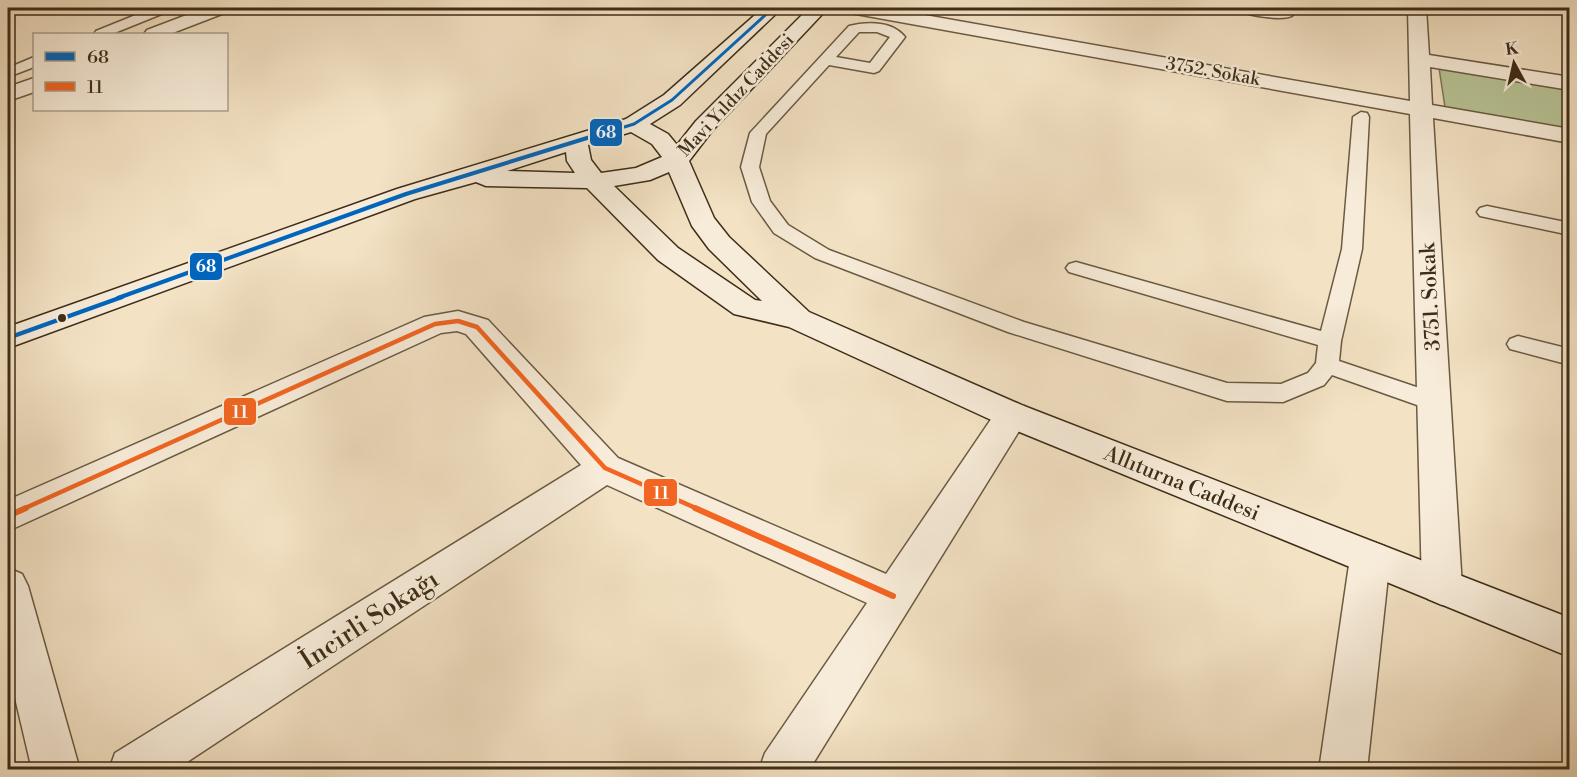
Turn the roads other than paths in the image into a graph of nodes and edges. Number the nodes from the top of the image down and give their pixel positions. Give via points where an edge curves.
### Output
1 (164, 8) edge
2 (220, 8) edge
3 (773, 8) edge
4 (819, 8) edge
5 (856, 8) edge
6 (1241, 8) edge
7 (1417, 8) edge
8 (884, 10) edge
9 (1286, 15) dead end
10 (103, 33) edge
11 (157, 33) edge
12 (1419, 59) junction
13 (827, 60) dead end
14 (33, 62) edge
15 (8, 73) edge
16 (33, 84) edge
17 (1569, 84) edge
18 (8, 95) edge
19 (1421, 109) junction
20 (1361, 117) dead end
21 (634, 124) junction
22 (1569, 136) edge
23 (576, 142) junction
24 (676, 160) junction
25 (467, 177) junction
26 (594, 181) junction
27 (1487, 212) dead end
28 (1569, 229) edge
29 (1076, 268) dead end
30 (798, 319) junction
31 (8, 338) edge
32 (1330, 340) junction
33 (1518, 344) dead end
34 (1569, 357) edge
35 (1327, 365) junction
36 (1434, 402) junction
37 (1012, 415) junction
38 (605, 468) junction
39 (8, 516) edge
40 (1370, 558) junction
41 (8, 586) edge
42 (1442, 587) junction
43 (893, 596) junction
44 (1569, 638) edge
45 (57, 770) edge
46 (132, 770) edge
47 (782, 770) edge
48 (1343, 770) edge

1 - 10 lane
2 - 11 street
3 - 21 street, Mavi Yıldız Caddesi via 672,100
4 - 24 street, Mavi Yıldız Caddesi
5 - 8 street, 3752. Sokak
6 - 9 lane
7 - 12 street, 3751. Sokak
8 - 19 street, 3752. Sokak
12 - 17 street
12 - 19 street, 3751. Sokak
13 - 35 lane via 758,133 750,166 761,202 781,229 822,254 1016,327 1227,392 1283,393 1316,379
14 - 15 lane
16 - 18 street
19 - 22 street, 3752. Sokak
19 - 36 street, 3751. Sokak
20 - 32 lane via 1352,249
21 - 23 street, Mavi Yıldız Caddesi
21 - 24 street, Allıturna Caddesi via 660,139
23 - 25 street, Mavi Yıldız Caddesi
23 - 26 street, Allıturna Caddesi via 579,161
24 - 26 street, Mavi Yıldız Caddesi via 641,175
24 - 30 street, Allıturna Caddesi via 700,220 747,273
25 - 26 street, Mavi Yıldız Caddesi
25 - 31 street, Mavi Yıldız Caddesi via 406,194
26 - 30 street, Allıturna Caddesi via 668,254 745,307
27 - 28 lane
29 - 32 lane
30 - 37 street, Allıturna Caddesi
32 - 35 lane
33 - 34 lane
35 - 36 lane
36 - 42 street, 3751. Sokak
37 - 40 street, Allıturna Caddesi
37 - 43 street
38 - 39 street via 477,327 458,321 435,324
38 - 43 street
38 - 46 street, İncirli Sokağı
40 - 42 street, Allıturna Caddesi
40 - 48 street
41 - 45 street
42 - 44 street, Allıturna Caddesi
43 - 47 street

